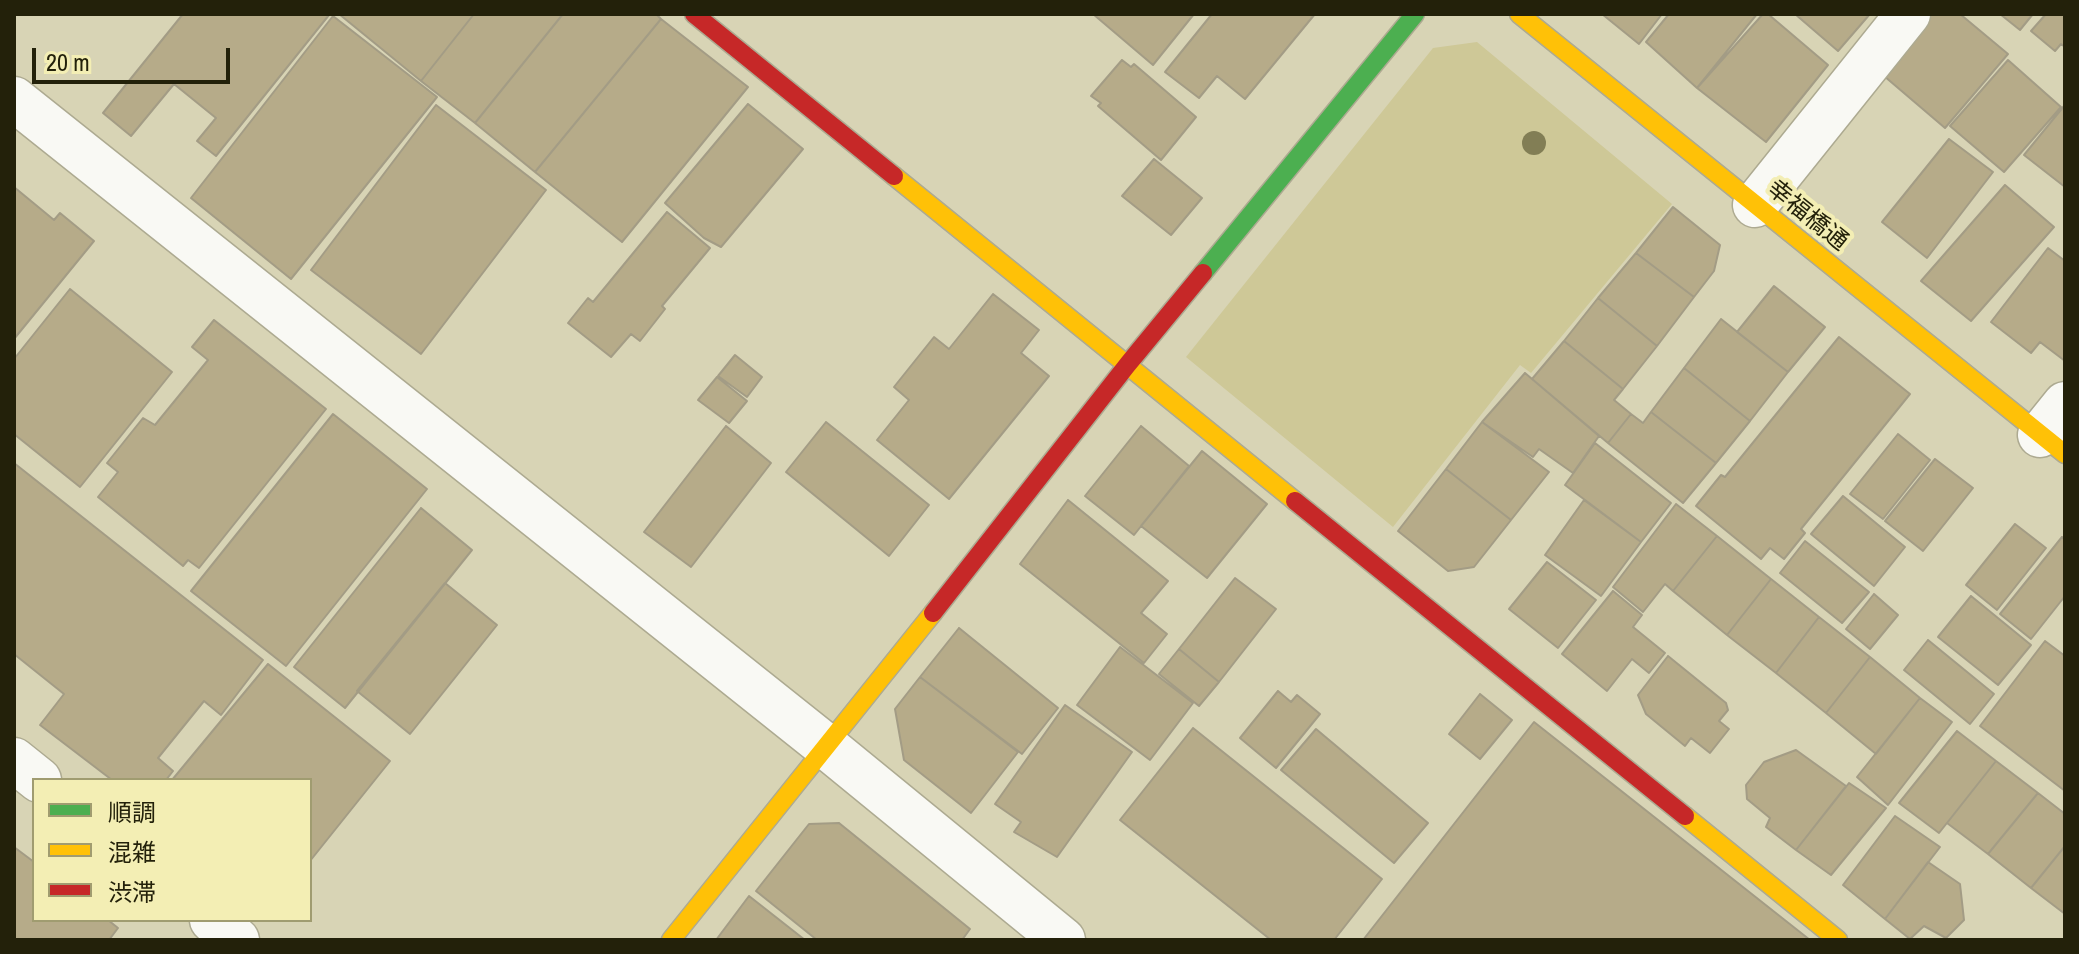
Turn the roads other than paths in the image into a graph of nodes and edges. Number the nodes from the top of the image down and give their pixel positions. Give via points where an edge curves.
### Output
1 (694, 14) edge
2 (1415, 14) edge
3 (1519, 14) edge
4 (1908, 14) edge
5 (14, 99) edge
6 (1755, 205) junction
7 (1128, 364) junction
8 (2057, 431) edge
9 (827, 747) junction
10 (14, 760) edge
11 (36, 778) edge
12 (214, 922) edge
13 (237, 940) edge
14 (671, 940) edge
15 (1063, 940) edge
16 (1838, 940) edge

1 - 7 street
2 - 7 street
3 - 6 street, 幸福橋通
4 - 6 street
5 - 9 street
6 - 8 street, 幸福橋通
7 - 9 street
7 - 16 street
9 - 14 street
9 - 15 street
10 - 11 street
12 - 13 street

